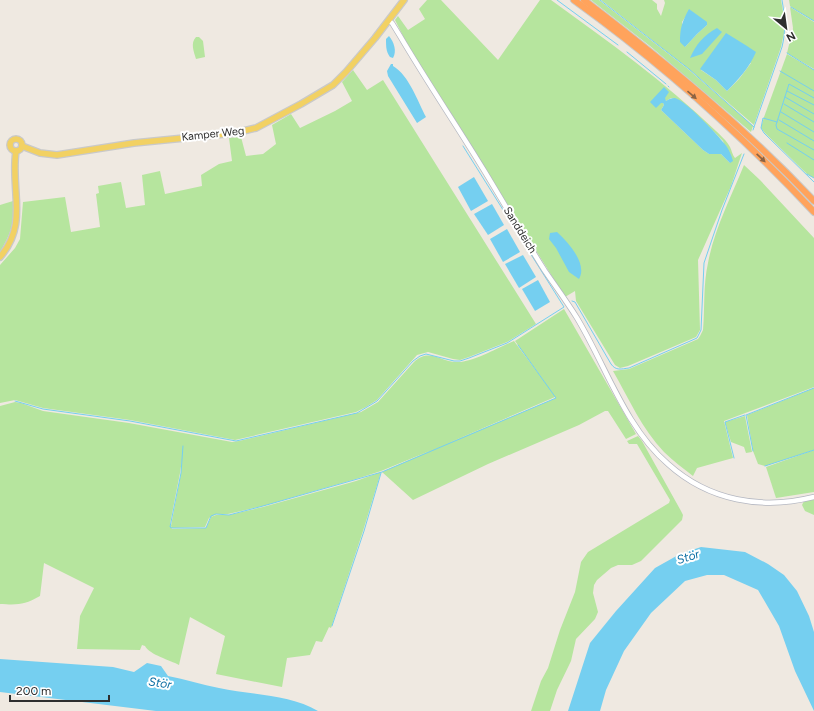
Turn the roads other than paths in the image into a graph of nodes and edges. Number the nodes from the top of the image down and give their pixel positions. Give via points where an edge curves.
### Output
1 (404, 0) edge
2 (574, 0) edge
3 (584, 0) edge
4 (389, 21) junction
5 (22, 146) junction
6 (16, 151) junction
7 (814, 201) edge
8 (814, 212) edge
9 (0, 257) edge
10 (814, 496) edge

1 - 4 main road, Kamper Weg
2 -> 8 highway via 629,42 692,96 769,166
3 - 7 highway via 720,111
4 - 5 main road, Kamper Weg via 333,85 250,130 134,143 58,155 40,153
4 - 10 street, Sanddeich via 577,319 630,417 657,454 692,482 716,494 758,503 798,501
5 - 6 main road
5 - 6 main road, Kamper Weg via 20,141 13,140 10,143 11,147
6 - 9 main road via 15,232

